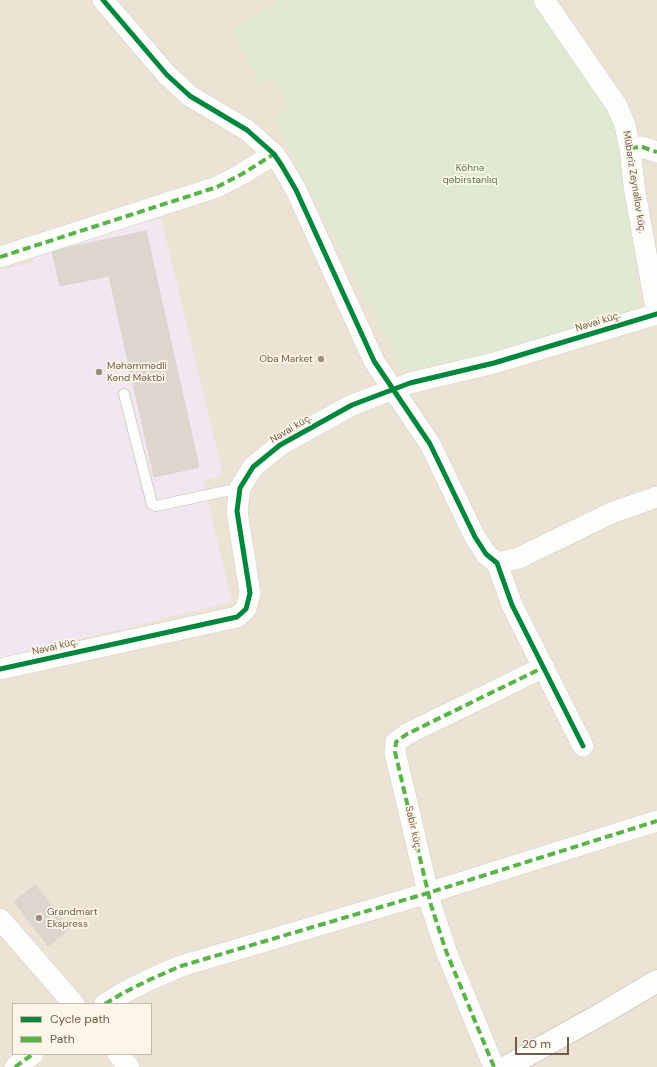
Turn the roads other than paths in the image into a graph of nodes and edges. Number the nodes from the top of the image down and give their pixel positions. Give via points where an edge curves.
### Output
1 (103, 0) edge
2 (544, 0) edge
3 (630, 148) junction
4 (657, 152) edge
5 (274, 154) junction
6 (0, 257) edge
7 (657, 315) edge
8 (393, 390) junction
9 (124, 394) dead end
10 (240, 488) junction
11 (657, 497) edge
12 (497, 563) junction
13 (544, 667) junction
14 (0, 669) edge
15 (583, 746) dead end
16 (657, 821) edge
17 (428, 893) junction
18 (0, 919) edge
19 (657, 980) edge
20 (73, 1003) edge
21 (107, 1003) edge
22 (33, 1055) edge
23 (119, 1055) edge
24 (15, 1067) edge
25 (129, 1067) edge
26 (494, 1067) edge
27 (506, 1067) edge

1 - 5 street via 167,75 190,96 247,130
2 - 3 street, Mübariz Zeynallov küç. via 617,106 625,125
3 - 4 street via 642,147
3 - 7 street, Mübariz Zeynallov küç. via 634,186
5 - 6 street via 217,187
5 - 8 street via 296,190 374,362
7 - 8 street, Nəvai küç. via 494,363 410,383
8 - 10 street, Nəvai küç. via 352,405 280,445 253,467
8 - 12 street via 430,444 475,537 486,554
9 - 10 lane via 152,504 156,506
10 - 14 street, Nəvai küç. via 237,511 250,593 246,609 237,617
11 - 12 street via 611,513 519,558
12 - 13 street via 512,605
13 - 15 street
13 - 17 street, Sabir küç. via 407,734 396,742 396,752
16 - 17 street
17 - 21 street via 181,966
17 - 26 street, Sabir küç. via 446,951
18 - 20 street
19 - 27 street
22 - 24 street
23 - 25 street

